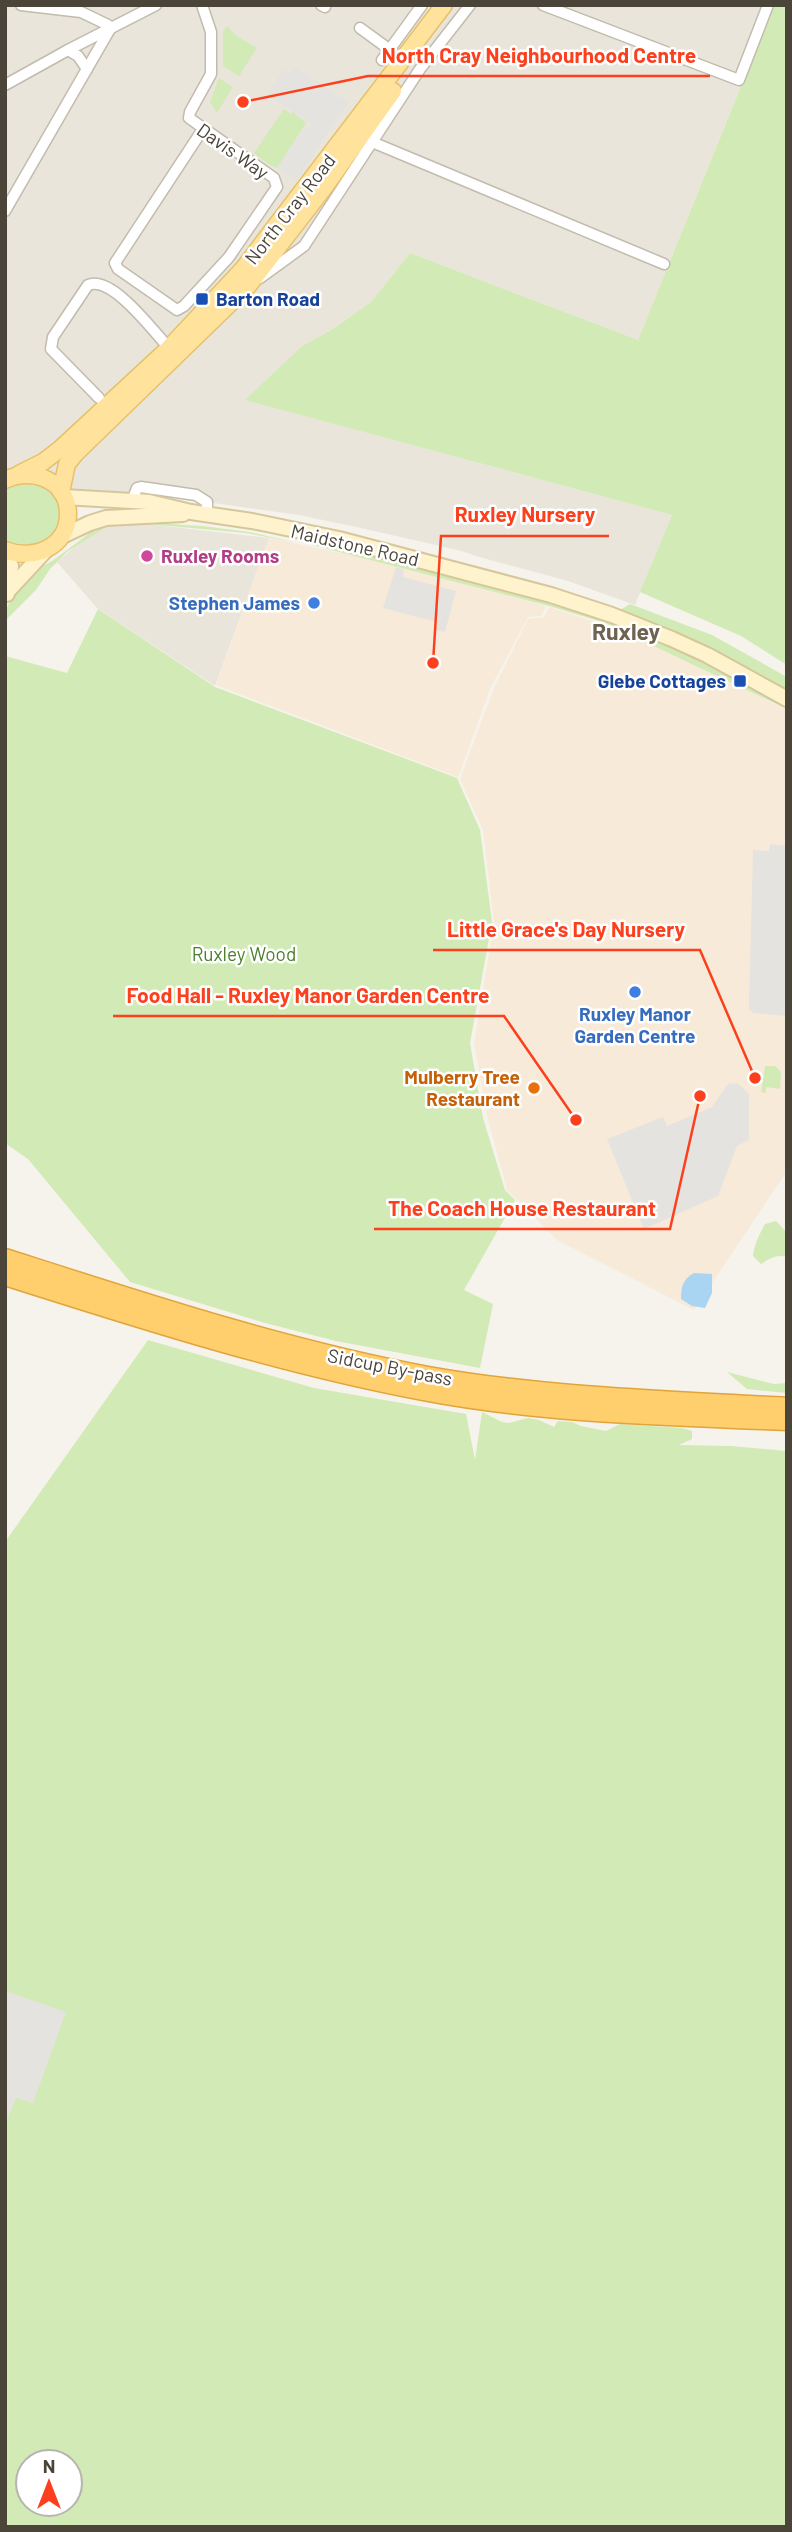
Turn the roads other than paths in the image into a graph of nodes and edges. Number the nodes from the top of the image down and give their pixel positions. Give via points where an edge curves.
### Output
1 (21, 5) edge
2 (156, 5) edge
3 (202, 5) edge
4 (422, 5) edge
5 (444, 5) edge
6 (453, 5) edge
7 (470, 5) edge
8 (543, 5) edge
9 (768, 5) edge
10 (360, 27) dead end
11 (110, 29) junction
12 (68, 50) junction
13 (390, 50) junction
14 (382, 60) dead end
15 (87, 69) junction
16 (5, 85) edge
17 (203, 129) junction
18 (368, 138) junction
19 (5, 211) edge
20 (664, 264) dead end
21 (248, 286) junction
22 (169, 348) junction
23 (99, 398) dead end
24 (10, 477) edge
25 (62, 495) junction
26 (132, 501) junction
27 (191, 512) junction
28 (207, 514) junction
29 (60, 537) junction
30 (5, 550) edge
31 (46, 550) junction
32 (7, 595) edge
33 (787, 699) edge
34 (5, 1258) edge
35 (5, 1276) edge
36 (787, 1407) edge
37 (787, 1421) edge

1 - 11 street via 81,12
2 - 11 street
3 - 17 street, Davis Way via 211,32 211,74 189,115
4 - 13 street
5 - 22 main road, North Cray Road via 243,269
6 - 18 main road, North Cray Road
7 - 18 street, North Cray Road
8 - 9 street via 738,80
10 - 13 street
11 - 12 street
11 - 15 street
12 - 15 street
12 - 16 street
13 - 14 street
15 - 19 street
17 - 17 street, Davis Way via 274,178 277,187 229,257 179,310 115,263
18 - 20 street
18 - 21 main road, North Cray Road
18 - 21 street, North Cray Road via 304,246
21 - 25 main road, North Cray Road via 75,454 67,464
22 - 23 street via 119,295 102,284 88,285 53,337 51,349
22 - 24 main road, North Cray Road via 60,449
24 - 25 main road via 43,477
25 - 26 main road, Maidstone Road
25 - 29 main road, North Cray Road via 68,516
26 - 27 main road, Maidstone Road
26 - 28 street via 141,487 196,495 207,502
27 - 28 main road, Maidstone Road
27 - 29 main road, Maidstone Road via 106,518
28 - 33 main road, Maidstone Road via 338,539 551,594 695,649
29 - 31 main road
30 - 31 main road via 29,555
30 - 32 main road via 11,566
31 - 32 main road
34 - 36 highway, Sidcup By-pass via 202,1321 327,1355 430,1376 533,1391
35 - 37 highway, Sidcup By-pass via 196,1336 426,1392 532,1407

